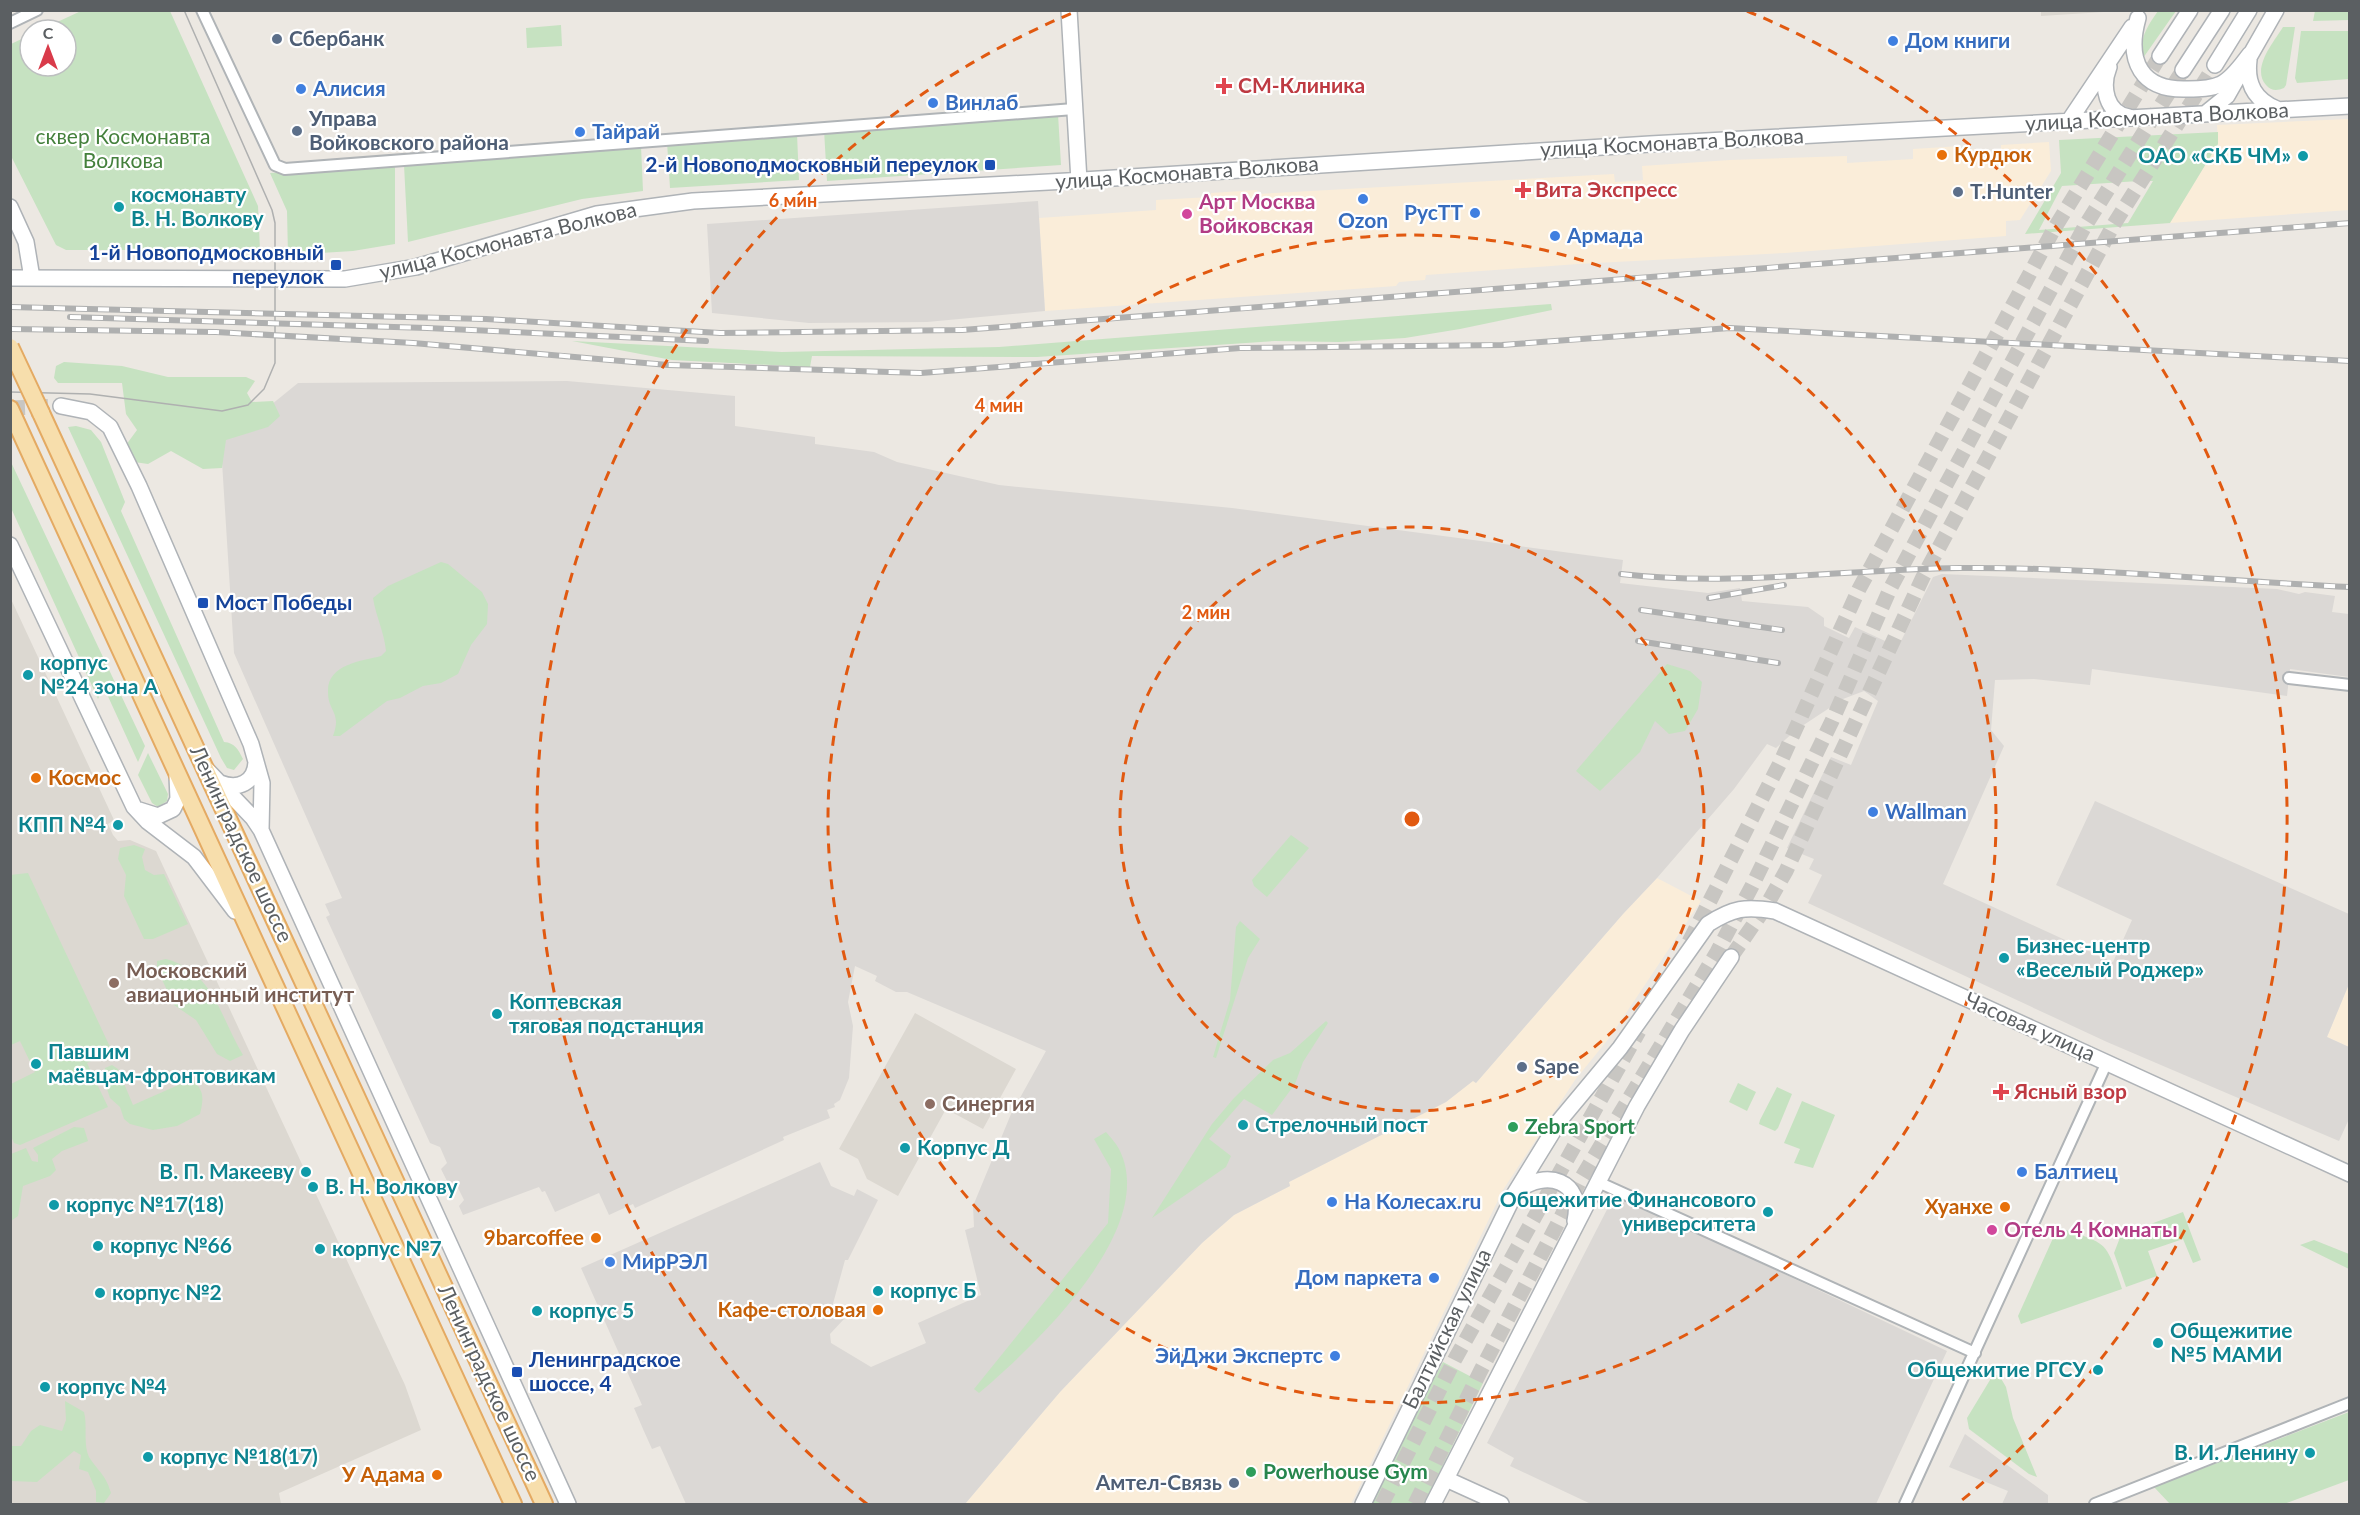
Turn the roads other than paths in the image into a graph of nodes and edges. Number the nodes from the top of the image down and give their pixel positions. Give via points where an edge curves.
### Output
1 (36, 10) edge
2 (202, 10) edge
3 (1069, 10) edge
4 (2190, 10) edge
5 (2222, 10) edge
6 (2248, 10) edge
7 (2276, 10) edge
8 (2140, 14) edge
9 (10, 23) edge
10 (2250, 54) junction
11 (2160, 56) tunnel mouth
12 (2110, 62) junction
13 (2215, 65) tunnel mouth
14 (2183, 69) tunnel mouth
15 (2349, 106) edge
16 (1074, 109) junction
17 (2278, 110) junction
18 (2203, 114) junction
19 (2135, 118) junction
20 (2069, 122) junction
21 (1079, 181) junction
22 (10, 207) edge
23 (10, 278) edge
24 (32, 278) junction
25 (10, 347) edge
26 (61, 406) tunnel mouth
27 (12, 412) edge
28 (10, 545) edge
29 (2289, 678) dead end
30 (2349, 685) edge
31 (254, 753) junction
32 (177, 770) junction
33 (207, 770) junction
34 (220, 783) junction
35 (134, 807) junction
36 (261, 831) junction
37 (1775, 911) joint
38 (255, 940) junction
39 (1731, 957) tunnel mouth
40 (2107, 1062) junction
41 (2349, 1174) edge
42 (1598, 1182) junction
43 (1515, 1193) junction
44 (1574, 1229) junction
45 (1974, 1353) junction
46 (2349, 1403) edge
47 (533, 1479) junction
48 (1446, 1479) junction
49 (513, 1504) edge
50 (544, 1504) edge
51 (550, 1504) edge
52 (568, 1504) edge
53 (1363, 1504) edge
54 (1433, 1504) edge
55 (1501, 1504) edge
56 (1905, 1504) edge
57 (2095, 1504) edge

1 - 9 street
2 - 16 street via 275,165 285,169
3 - 16 street
4 - 11 street
5 - 14 street
6 - 13 street
7 - 10 street
8 - 10 street via 2133,46 2139,68 2156,84 2169,89 2208,88 2223,83
8 - 12 street
10 - 17 street via 2252,88 2262,101
10 - 18 street via 2227,96
12 - 19 street via 2106,76 2110,107 2116,113
12 - 20 street
15 - 17 street, улица Космонавта Волкова
16 - 21 street
17 - 18 street, улица Космонавта Волкова
18 - 19 street, улица Космонавта Волкова
19 - 20 street, улица Космонавта Волкова
20 - 21 street, улица Космонавта Волкова via 1610,146
21 - 24 street, улица Космонавта Волкова via 652,205 562,223 416,267 345,279
22 - 24 street via 29,251
23 - 24 street, улица Космонавта Волкова
25 - 33 main road, Ленинградское шоссе, bridge
26 - 31 street via 91,412 110,427
27 - 32 main road, Ленинградское шоссе
28 - 35 street
29 - 30 street
31 - 34 street via 256,768 251,779 236,787
31 - 36 street via 262,783
32 - 35 street via 178,799 173,809 158,816
32 - 38 main road, Ленинградское шоссе
33 - 34 street
33 - 47 main road, Ленинградское шоссе
34 - 36 street
35 - 38 street via 194,857
36 - 52 street
37 - 40 street, Часовая улица
37 - 43 street, Балтийская улица via 1754,907 1729,910 1708,924 1620,1048 1560,1120
38 - 49 main road, Ленинградское шоссе
39 - 42 street via 1637,1106
40 - 41 street, Часовая улица
40 - 45 street
42 - 44 street
42 - 45 street
43 - 44 street via 1529,1182 1541,1179 1565,1185 1577,1203
43 - 53 street, Балтийская улица
44 - 48 street
45 - 56 street
46 - 57 street
47 - 50 main road, Ленинградское шоссе
47 - 51 street
48 - 54 street
48 - 55 street

